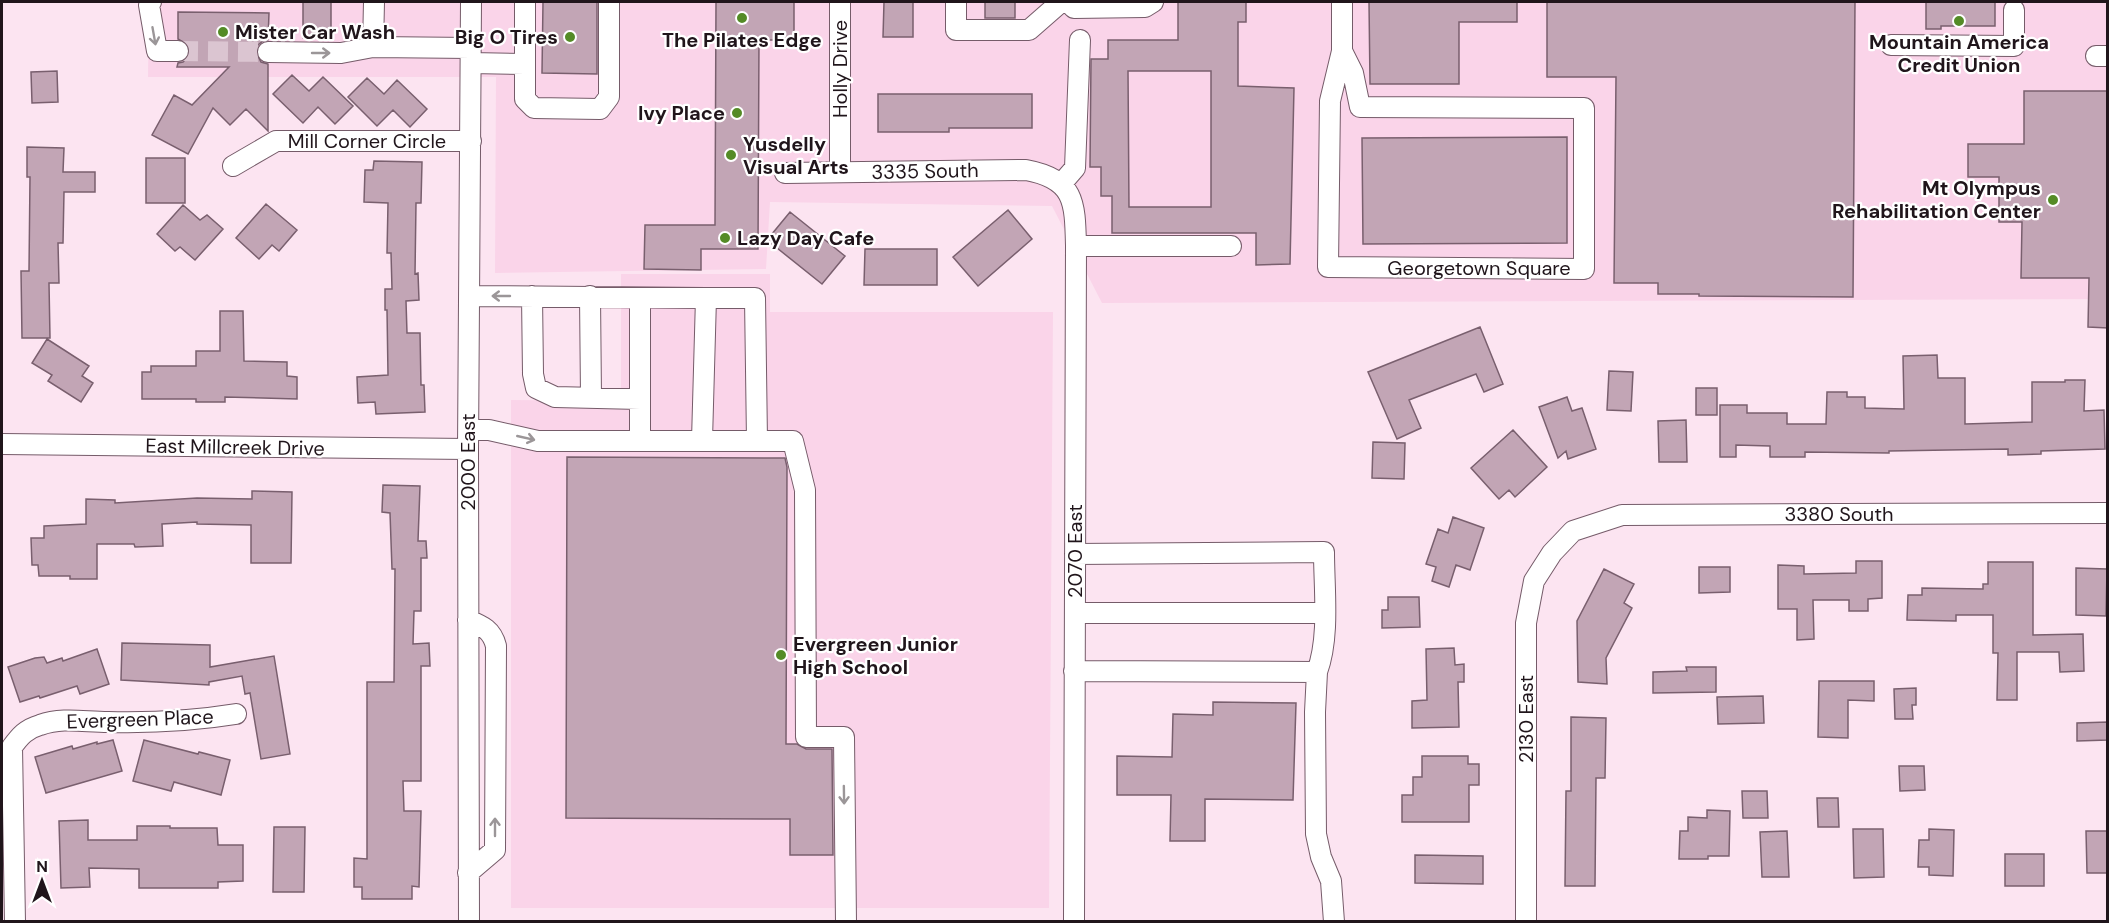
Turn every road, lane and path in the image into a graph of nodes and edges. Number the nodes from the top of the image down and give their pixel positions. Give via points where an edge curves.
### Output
1 (152, 2) edge
2 (374, 2) edge
3 (471, 2) edge
4 (525, 2) edge
5 (609, 2) edge
6 (840, 2) edge
7 (956, 2) edge
8 (1061, 2) edge
9 (1068, 2) edge
10 (1153, 2) edge
11 (1342, 2) edge
12 (2014, 10) dead end
13 (1080, 40) dead end
14 (1891, 45) dead end
15 (374, 47) junction
16 (178, 51) tunnel mouth
17 (1342, 51) junction
18 (268, 52) tunnel mouth
19 (471, 56) junction
20 (525, 64) junction
21 (471, 141) junction
22 (233, 166) dead end
23 (840, 172) junction
24 (785, 173) dead end
25 (1062, 183) junction
26 (1076, 246) junction
27 (1231, 246) dead end
28 (470, 296) junction
29 (532, 296) junction
30 (590, 296) junction
31 (640, 298) junction
32 (706, 298) junction
33 (591, 398) junction
34 (640, 399) junction
35 (468, 439) junction
36 (640, 440) junction
37 (702, 440) junction
38 (757, 441) junction
39 (2, 444) edge
40 (2108, 513) edge
41 (1573, 531) joint
42 (1075, 554) junction
43 (1075, 613) junction
44 (1324, 613) junction
45 (468, 621) junction
46 (1074, 671) junction
47 (1317, 672) junction
48 (236, 714) dead end
49 (468, 873) junction
50 (15, 921) edge
51 (469, 921) edge
52 (846, 921) edge
53 (1074, 921) edge
54 (1334, 921) edge
55 (1526, 921) edge

1 -> 16 street via 149,5 156,51
2 - 15 street
3 - 19 street, 2000 East
4 - 20 street
5 - 20 street via 609,97 600,109 534,108 525,99
6 - 23 street, Holly Drive
7 - 8 street via 956,30 1029,30
9 - 10 street via 1074,8 1145,7
11 - 17 street, Georgetown Square
12 - 14 street via 2014,46
13 - 25 street via 1075,168
18 -> 15 street via 341,53
15 - 19 street
17 - 17 street, Georgetown Square via 1330,101 1328,267 1584,269 1584,108 1360,107 1353,73
19 - 20 street
19 - 21 street, 2000 East
21 - 22 street, Mill Corner Circle via 276,141
21 - 28 street, 2000 East
23 - 24 street, 3335 South
23 - 25 street, 3335 South via 1026,170 1044,173
25 - 26 street, 2070 East via 1075,215
26 - 27 street
26 - 42 street, 2070 East
29 -> 28 street
28 - 35 street, 2000 East
29 - 30 street
29 - 33 street via 536,388 555,398
30 - 31 street
30 - 33 street
31 - 32 street
31 - 34 street
32 - 37 street
32 - 38 street via 755,298
33 - 34 street
34 - 36 street
35 -> 36 street, East Millcreek Drive via 489,430 538,441
35 - 39 street, East Millcreek Drive
35 - 45 street, 2000 East
36 - 37 street, East Millcreek Drive
37 - 38 street, East Millcreek Drive
38 -> 52 street, East Millcreek Drive via 793,441 805,490 806,737 844,737
40 - 41 street, 3380 South via 1622,515
41 - 55 street, 2130 East via 1552,553 1534,581 1526,623
42 - 43 street, 2070 East
42 - 44 street via 1324,552
43 - 44 street
43 - 46 street, 2070 East
44 - 47 street via 1323,654
45 - 49 street, 2000 East
49 -> 45 street via 495,850 496,646 489,630
46 - 47 street
46 - 53 street, 2070 East
47 - 54 street via 1316,834 1331,881
48 - 50 street, Evergreen Place via 160,722 68,719 22,733 12,747
49 - 51 street, 2000 East

